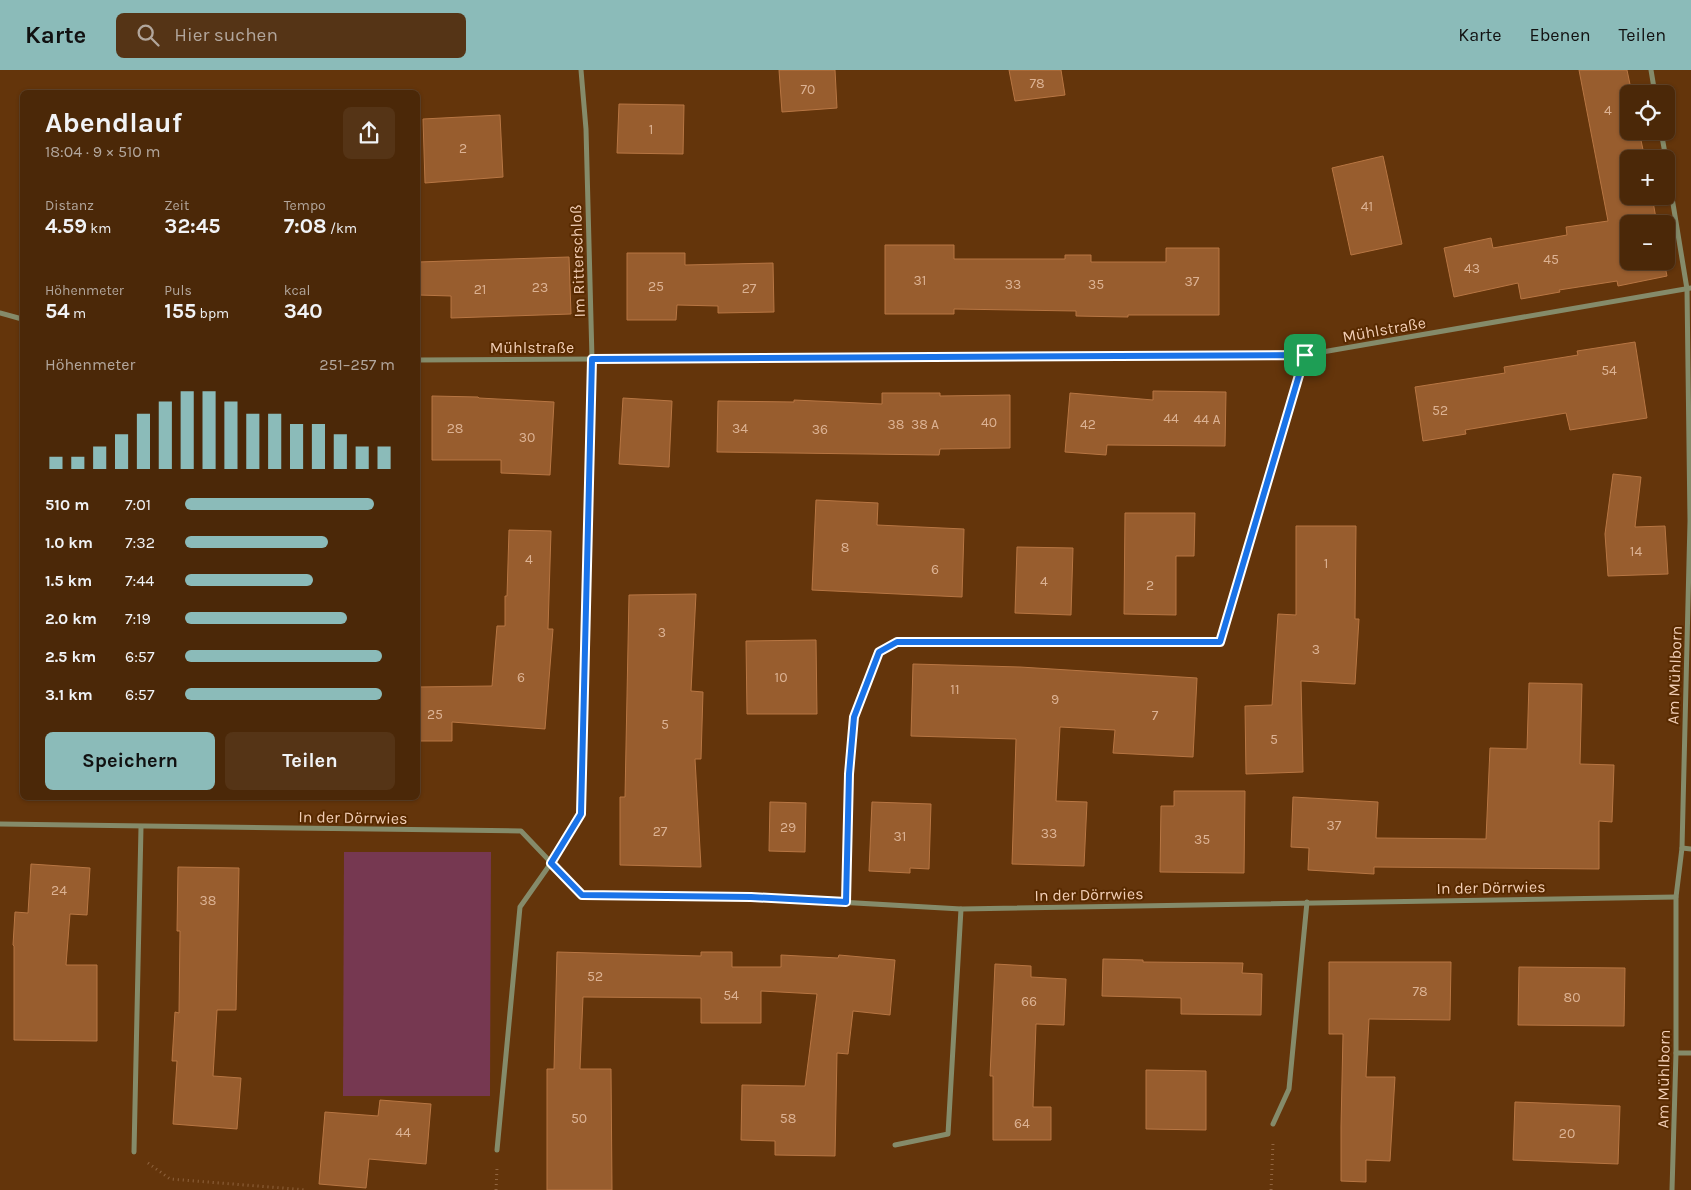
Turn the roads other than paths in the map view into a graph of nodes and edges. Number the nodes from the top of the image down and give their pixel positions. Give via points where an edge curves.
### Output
1 (581, 70) edge
2 (1652, 70) edge
3 (1654, 85) edge
4 (1674, 205) edge
5 (1689, 288) edge
6 (0, 313) edge
7 (20, 318) edge
8 (1305, 355) junction
9 (592, 359) junction
10 (420, 360) edge
11 (879, 652) road end
12 (0, 824) edge
13 (141, 827) junction
14 (1682, 848) junction
15 (1691, 849) edge
16 (551, 863) junction
17 (1676, 897) junction
18 (1307, 902) junction
19 (961, 909) junction
20 (1676, 1053) junction
21 (1691, 1054) edge
22 (1273, 1124) road end
23 (895, 1145) dead end
24 (497, 1150) dead end
25 (134, 1152) road end
26 (1672, 1190) edge

1 - 9 street, Im Ritterschloß via 586,129
2 - 3 street
4 - 5 street, Am Mühlborn
5 - 8 street, Mühlstraße
5 - 14 street, Am Mühlborn via 1690,521
6 - 7 street
8 - 9 street, Mühlstraße
8 - 11 street via 1220,642 897,642
9 - 10 street, Mühlstraße
9 - 16 street, Im Ritterschloß via 581,814
12 - 13 street, In der Dörrwies
13 - 16 street, In der Dörrwies via 521,831
13 - 25 street
14 - 15 street
14 - 17 street, Am Mühlborn
16 - 19 street, In der Dörrwies via 582,895 751,897
16 - 24 street via 520,907
17 - 18 street, In der Dörrwies
17 - 20 street, Am Mühlborn
18 - 19 street, In der Dörrwies
18 - 22 street via 1289,1090
19 - 23 street via 948,1134
20 - 21 street
20 - 26 street, Am Mühlborn

